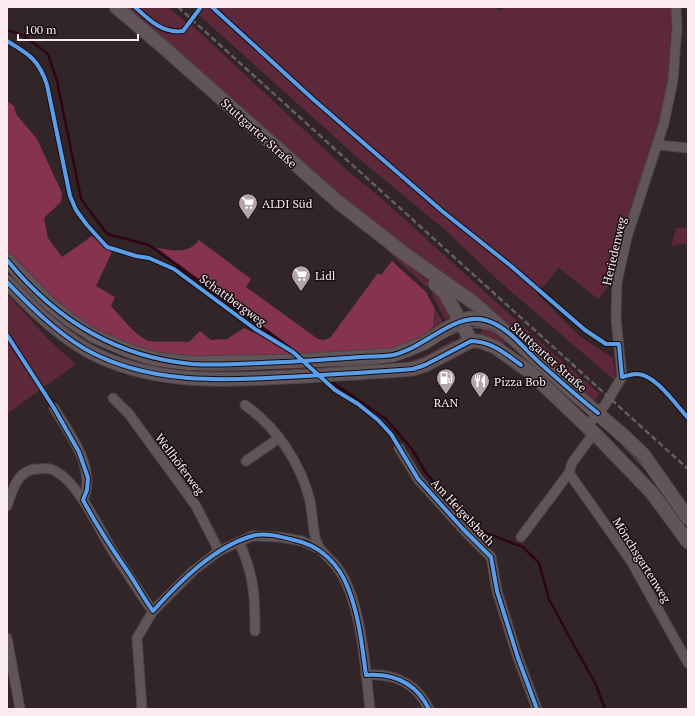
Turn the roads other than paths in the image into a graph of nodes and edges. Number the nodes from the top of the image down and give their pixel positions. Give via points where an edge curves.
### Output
1 (116, 7) edge
2 (676, 7) edge
3 (658, 145) junction
4 (688, 148) edge
5 (406, 255) junction
6 (7, 260) edge
7 (7, 282) edge
8 (456, 292) junction
9 (464, 319) junction
10 (495, 323) junction
11 (471, 341) junction
12 (113, 398) dead end
13 (245, 405) dead end
14 (54, 408) dead end
15 (598, 414) junction
16 (590, 430) junction
17 (279, 438) junction
18 (399, 448) dead end
19 (246, 461) dead end
20 (569, 474) junction
21 (83, 500) junction
22 (7, 506) edge
23 (688, 518) edge
24 (521, 537) dead end
25 (239, 542) junction
26 (688, 542) edge
27 (320, 549) junction
28 (219, 551) junction
29 (153, 611) junction
30 (255, 630) dead end
31 (7, 638) edge
32 (688, 663) edge
33 (366, 674) junction
34 (20, 709) edge
35 (142, 709) edge
36 (370, 709) edge
37 (429, 709) edge
38 (537, 709) edge

1 - 5 main road, Stuttgarter Straße via 322,188
2 - 3 street, Heriedenweg via 673,80
3 - 4 street
3 - 15 street, Heriedenweg via 627,238 618,282 616,319 622,377
5 - 8 main road, Stuttgarter Straße
5 - 9 main road, Stuttgarter Straße via 445,293
6 - 9 main road via 49,303 94,336 156,359 191,364 393,355 424,343
7 - 11 main road via 39,315 86,349 126,366 187,379 258,379 413,369
8 - 9 main road, Stuttgarter Straße via 465,304
8 - 10 main road, Stuttgarter Straße via 474,303
9 - 10 main road, Stuttgarter Straße via 484,319
9 - 11 main road, Stuttgarter Straße
10 - 15 main road, Stuttgarter Straße
11 - 16 main road, Stuttgarter Straße via 478,341 504,352 530,372
12 - 28 street, Wellhöferweg via 129,414 196,506
13 - 17 street via 259,415
14 - 21 street via 86,467 88,490
15 - 16 street, Heriedenweg
15 - 23 main road, Stuttgarter Straße via 642,454
16 - 20 street via 572,463
16 - 26 main road, Stuttgarter Straße via 652,493
17 - 19 street
17 - 27 street via 305,487
18 - 38 street, Am Heigelsbach via 418,479 491,557 497,591
20 - 24 street
20 - 32 street, Mönchsgartenweg via 631,562
21 - 22 street via 64,478 50,469 32,469 18,478
21 - 29 street via 117,558
25 - 27 street via 252,536 264,535 302,541
25 - 28 street
25 - 30 street via 248,562 255,596
27 - 33 street via 336,566 348,587 356,614
28 - 29 street via 193,571
29 - 35 street via 137,638
31 - 34 street
33 - 36 street
33 - 37 street via 391,676 408,683

